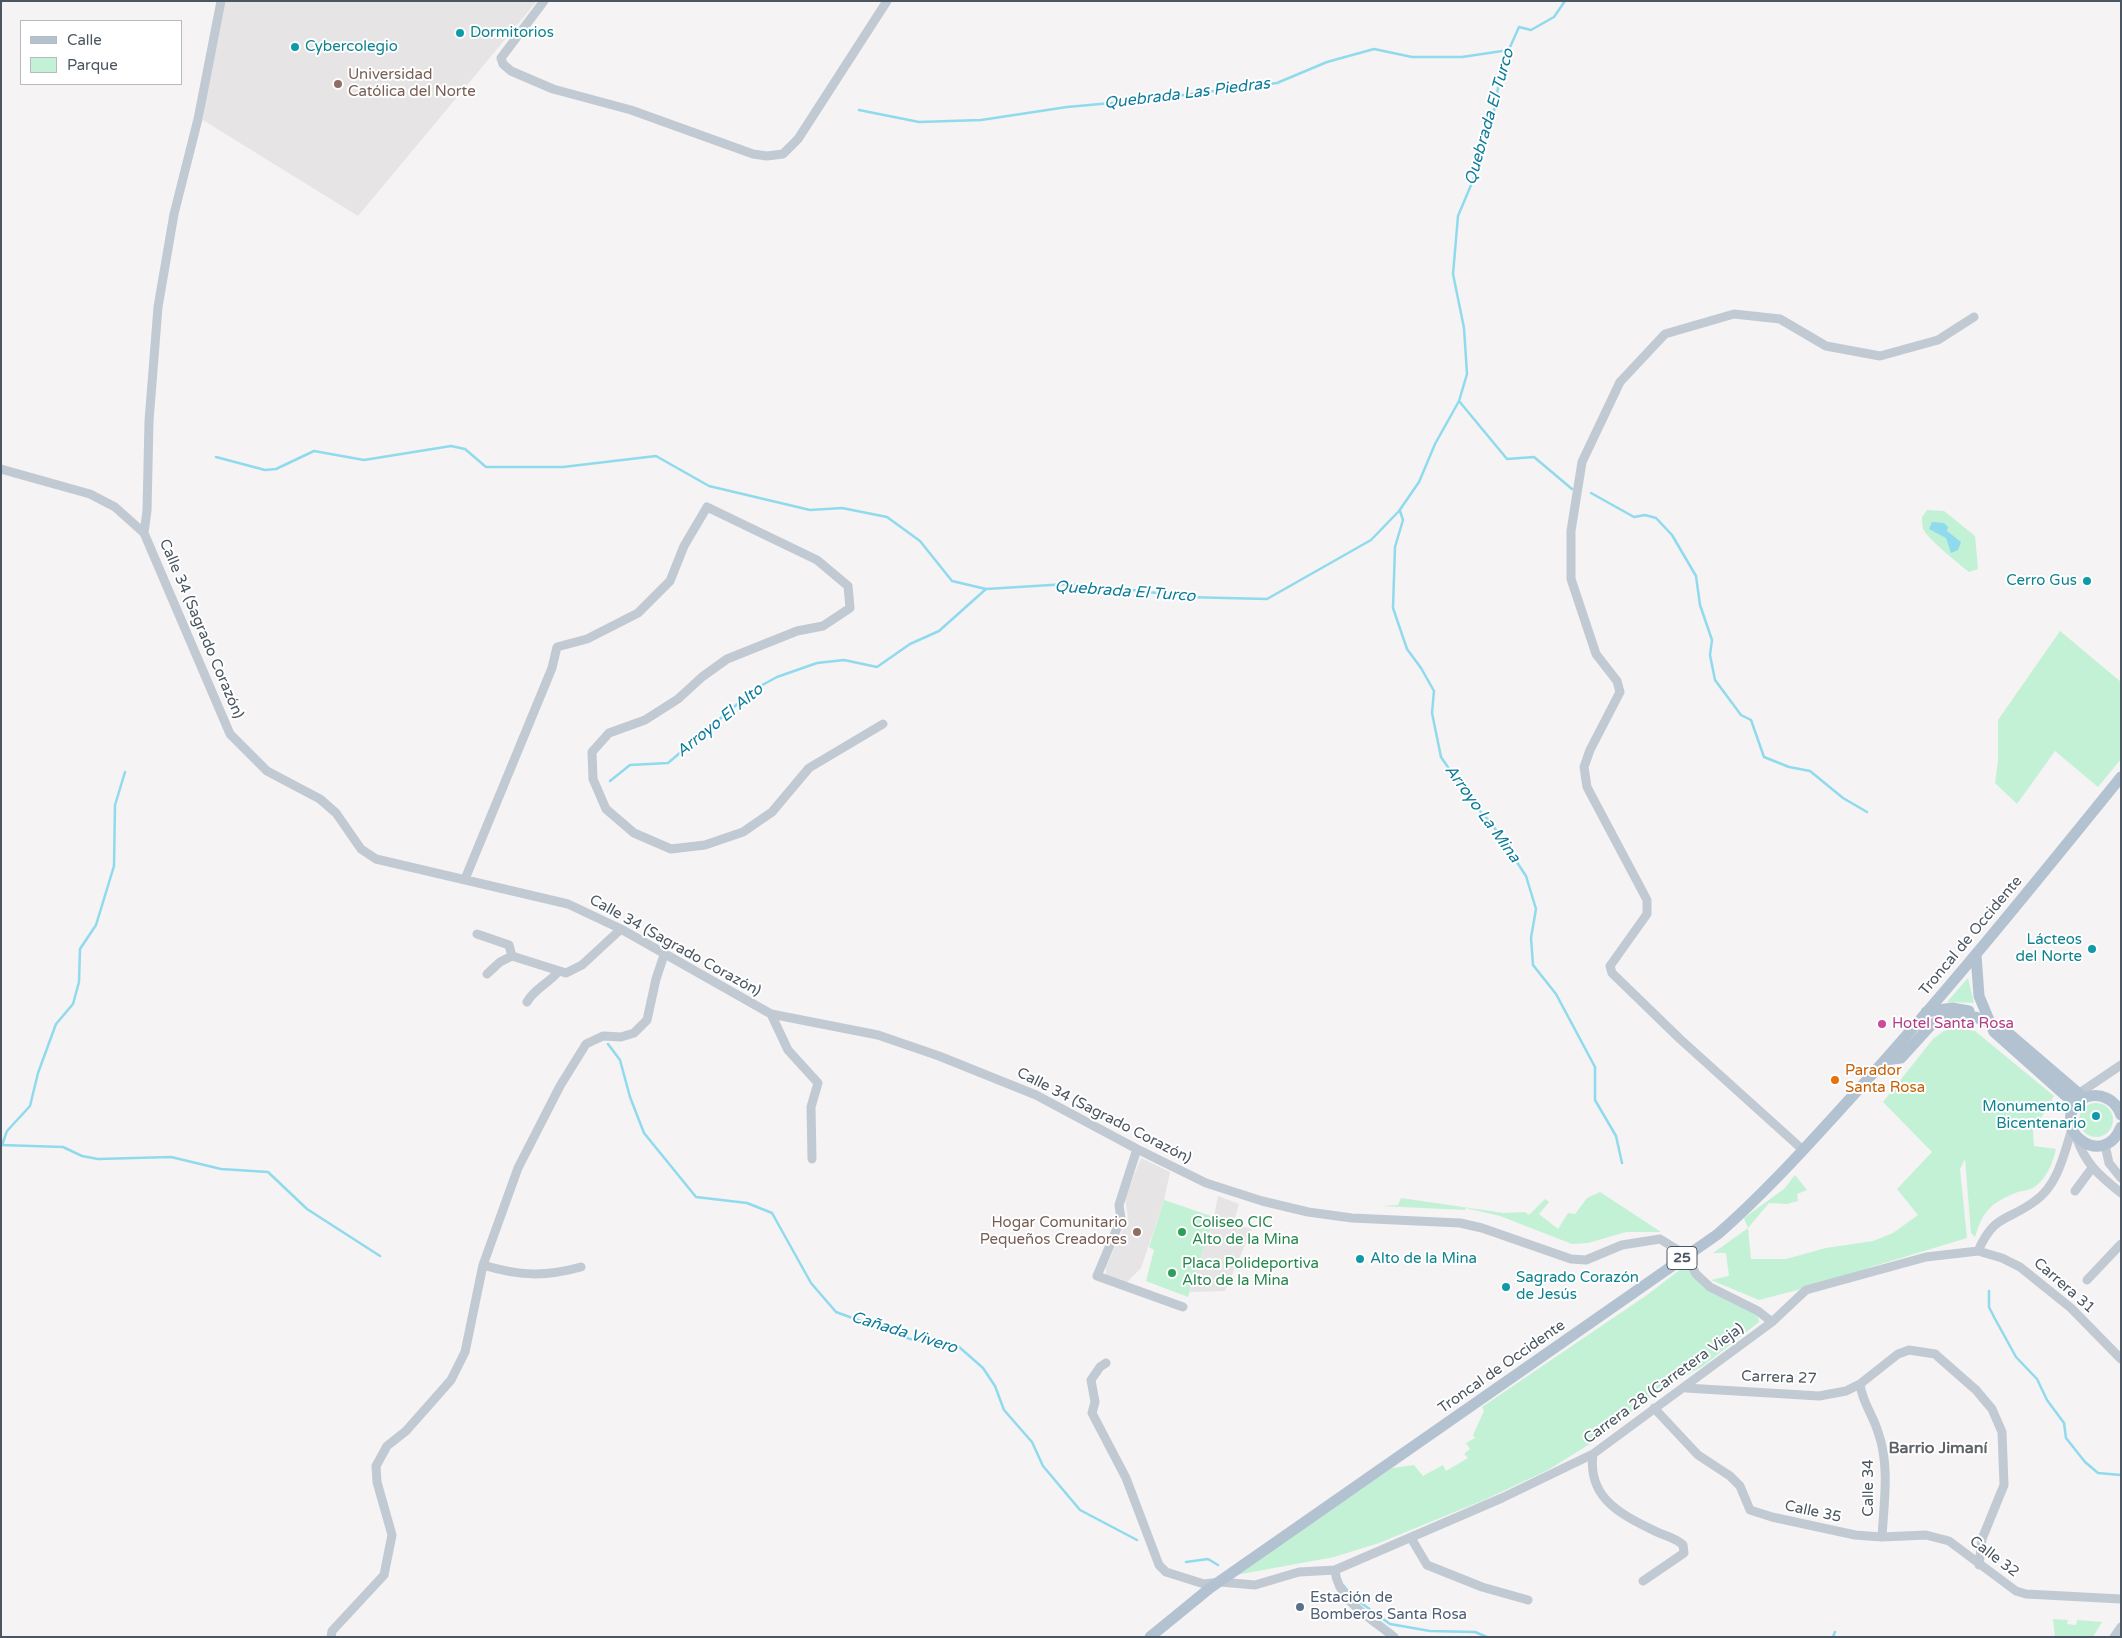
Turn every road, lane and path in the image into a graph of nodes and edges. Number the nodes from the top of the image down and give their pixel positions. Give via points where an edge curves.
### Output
1 (220, 1) edge
2 (544, 1) edge
3 (887, 1) edge
4 (1974, 317) dead end
5 (1, 469) edge
6 (144, 532) junction
7 (883, 724) dead end
8 (2121, 777) edge
9 (465, 879) junction
10 (621, 929) junction
11 (477, 934) dead end
12 (1976, 955) junction
13 (512, 956) junction
14 (664, 956) junction
15 (558, 972) junction
16 (487, 974) dead end
17 (527, 1002) dead end
18 (1926, 1012) junction
19 (771, 1014) junction
20 (1988, 1022) junction
21 (1885, 1060) junction
22 (2121, 1065) edge
23 (2079, 1099) junction
24 (2121, 1115) edge
25 (2121, 1127) edge
26 (2074, 1133) junction
27 (2114, 1141) edge
28 (1137, 1149) junction
29 (1803, 1150) junction
30 (812, 1159) dead end
31 (2092, 1168) junction
32 (2121, 1178) edge
33 (2075, 1191) dead end
34 (2121, 1193) edge
35 (2121, 1244) edge
36 (1978, 1250) junction
37 (1686, 1255) junction
38 (483, 1265) junction
39 (581, 1267) dead end
40 (2087, 1280) dead end
41 (1183, 1308) dead end
42 (1772, 1322) junction
43 (2121, 1359) edge
44 (1106, 1363) dead end
45 (1860, 1384) junction
46 (1686, 1388) junction
47 (1654, 1408) junction
48 (1593, 1454) junction
49 (1882, 1537) junction
50 (1411, 1538) junction
51 (1979, 1565) junction
52 (1335, 1570) junction
53 (1643, 1581) dead end
54 (1220, 1582) junction
55 (2121, 1599) edge
56 (1528, 1600) dead end
57 (2121, 1627) edge
58 (331, 1637) edge
59 (1150, 1637) edge
60 (1394, 1637) edge
61 (2114, 1637) edge

1 - 6 street, Calle 34 (Sagrado Corazón) via 198,119 174,214 158,307
2 - 3 street via 501,58 511,71 553,89 631,110 721,144 767,156 783,154 798,140
4 - 29 street via 1938,340 1880,356 1826,346 1780,319 1734,314 1674,330 1665,334 1620,382 1582,462 1571,531 1571,579 1596,654 1617,681 1620,692 1584,767 1587,787 1647,900 1648,909 1610,966 1612,973
5 - 6 street via 90,494 115,508
6 - 9 street, Calle 34 (Sagrado Corazón) via 218,708 230,734 244,750 267,771 320,799 336,813 361,849 376,859
7 - 9 street via 809,768 772,812 743,832 705,845 671,849 634,834 606,810 593,779 592,752 609,733 645,720 678,699 727,658 797,631 823,626 850,608 848,586 817,560 707,507 684,546 670,581 638,613 587,639 557,647 552,668
8 - 12 main road, Troncal de Occidente / 25
9 - 10 street, Calle 34 (Sagrado Corazón) via 568,904
10 - 14 street, Calle 34 (Sagrado Corazón)
10 - 15 street via 582,965 566,973
11 - 13 street via 508,945
12 - 18 main road, Troncal de Occidente / 25
12 - 20 main road via 1976,982
13 - 15 street
13 - 16 street
14 - 19 street, Calle 34 (Sagrado Corazón)
14 - 38 street via 647,1020 634,1033 621,1037 603,1036 586,1044 576,1056 518,1168
15 - 17 street
18 - 20 main road via 1952,1008 1977,1014
18 - 21 main road, Troncal de Occidente / 25
19 - 28 street, Calle 34 (Sagrado Corazón) via 878,1035 939,1056 1036,1094
19 - 30 street via 788,1050 818,1083 812,1107
20 - 21 main road via 1965,1015 1940,1020 1931,1025 1902,1058
20 - 23 main road via 2000,1026
21 - 29 main road, Troncal de Occidente / 25
22 - 23 street
23 - 24 main road via 2095,1095 2108,1098
23 - 26 main road via 2072,1113
25 - 27 main road
26 - 27 main road via 2086,1144
26 - 31 street
26 - 36 street via 2046,1191 2036,1201 1990,1228
27 - 32 street via 2109,1163
28 - 37 street, Calle 34 (Sagrado Corazón) via 1206,1183 1289,1209 1352,1218 1460,1224 1482,1228 1571,1259 1586,1260 1622,1245 1660,1239
28 - 41 street via 1118,1205 1121,1219 1097,1276
29 - 37 main road, Troncal de Occidente / 25 via 1759,1198 1718,1234
31 - 33 street
31 - 34 street
35 - 40 street
36 - 42 street, Carrera 28 (Carretera Vieja) via 1926,1257 1806,1290
36 - 43 street, Carrera 31 via 2020,1267 2071,1308
37 - 42 street via 1696,1274 1710,1287 1758,1311
37 - 54 main road, Troncal de Occidente / 25
38 - 39 street via 532,1275 551,1275
38 - 58 street via 465,1352 451,1380 406,1431 386,1446 376,1466 377,1482 392,1535 384,1575 332,1631
42 - 46 street, Carrera 28 (Carretera Vieja)
44 - 54 street, Carrera 28 (Carretera Vieja) via 1091,1380 1095,1402 1092,1413 1126,1478 1159,1565 1166,1572 1190,1581 1204,1584
45 - 46 street, Carrera 27 via 1846,1391 1818,1396
45 - 49 street, Calle 34 via 1886,1464
45 - 51 street, Carrera 27 via 1898,1354 1909,1350 1935,1354 1976,1390 1992,1409 2002,1432 2004,1485 1982,1539
46 - 47 street, Carrera 28 (Carretera Vieja)
47 - 48 street, Carrera 28 (Carretera Vieja)
47 - 49 street, Calle 35 via 1698,1455 1740,1486 1750,1510 1855,1535
48 - 50 street, Carrera 28 (Carretera Vieja)
48 - 53 street via 1592,1466 1599,1492 1625,1517 1683,1545 1684,1552
49 - 51 street, Calle 32 via 1926,1534 1949,1541
50 - 52 street, Carrera 28 (Carretera Vieja)
50 - 56 street via 1427,1565 1482,1587
51 - 55 street, Calle 32 via 2016,1591 2026,1594
52 - 54 street, Carrera 28 (Carretera Vieja) via 1299,1572 1255,1585
52 - 60 street via 1342,1593
54 - 59 main road, Troncal de Occidente / 25
57 - 61 street

